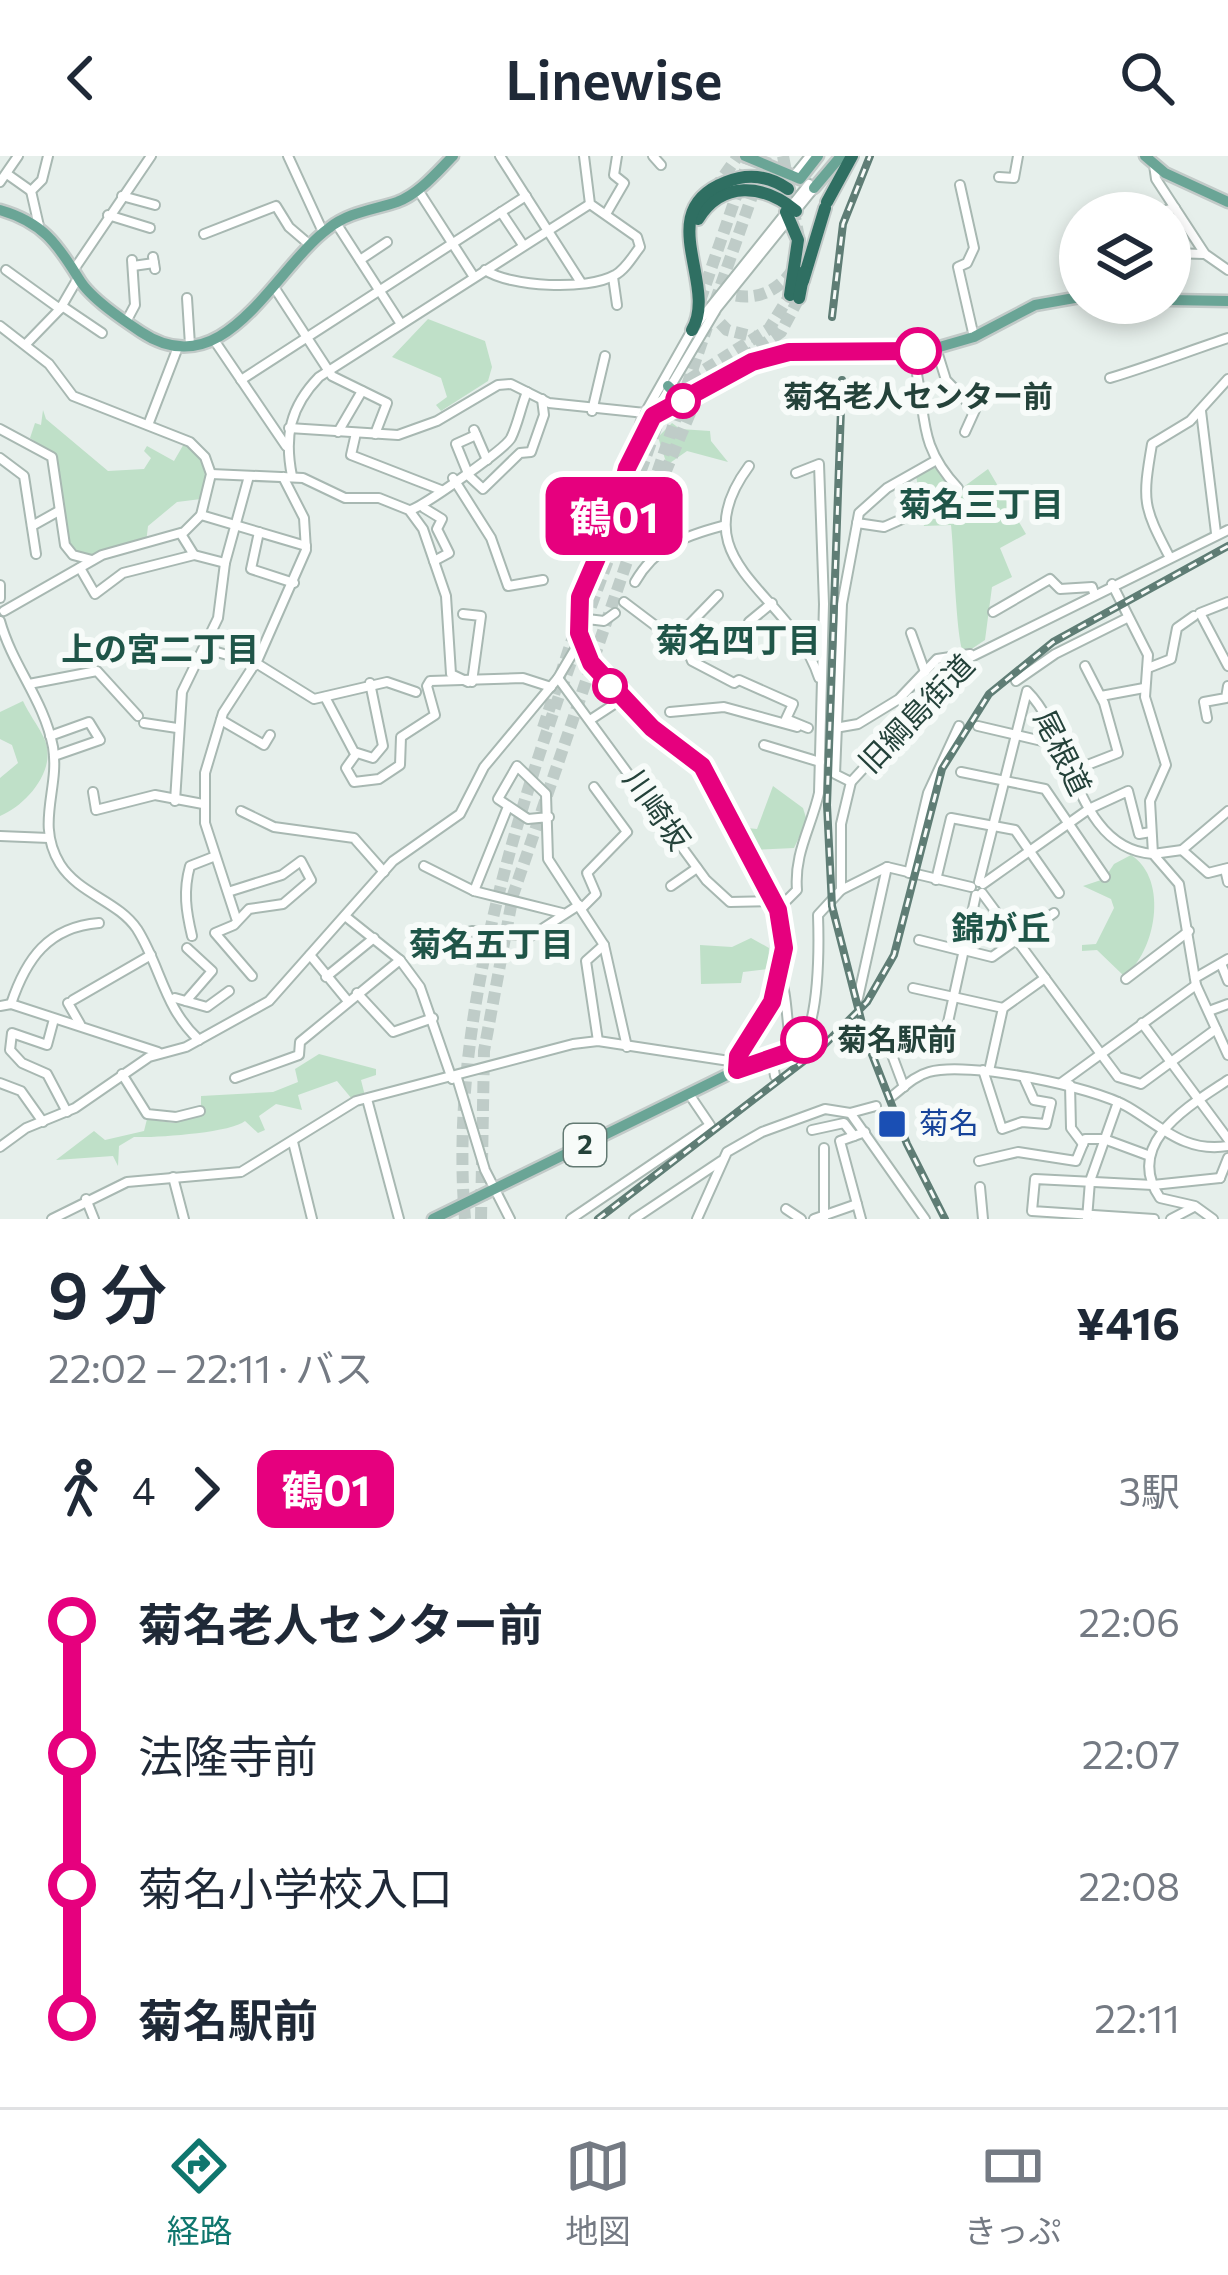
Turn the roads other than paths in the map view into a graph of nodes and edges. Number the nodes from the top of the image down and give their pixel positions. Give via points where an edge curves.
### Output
1 (18, 156) edge
2 (48, 156) edge
3 (152, 156) edge
4 (288, 156) edge
5 (453, 156) edge
6 (500, 156) edge
7 (584, 156) edge
8 (617, 156) edge
9 (653, 156) edge
10 (745, 156) edge
11 (836, 156) edge
12 (852, 156) edge
13 (1018, 156) edge
14 (808, 158) edge
15 (1149, 160) edge
16 (661, 166) dead end
17 (999, 177) dead end
18 (3, 178) edge
19 (790, 183) junction
20 (960, 185) dead end
21 (811, 186) joint
22 (418, 190) junction
23 (31, 191) junction
24 (1165, 192) edge
25 (122, 196) junction
26 (526, 196) junction
27 (1228, 202) edge
28 (590, 204) junction
29 (155, 205) dead end
30 (0, 211) edge
31 (791, 211) junction
32 (501, 212) junction
33 (606, 214) junction
34 (108, 215) junction
35 (336, 223) junction
36 (806, 224) tunnel mouth
37 (40, 226) junction
38 (151, 228) dead end
39 (548, 229) junction
40 (323, 232) junction
41 (1191, 233) edge
42 (204, 234) dead end
43 (386, 242) dead end
44 (452, 243) junction
45 (310, 244) junction
46 (693, 244) dead end
47 (524, 245) junction
48 (1191, 254) edge
49 (1204, 254) junction
50 (360, 260) junction
51 (154, 263) dead end
52 (1226, 266) edge
53 (6, 270) dead end
54 (485, 270) junction
55 (76, 273) junction
56 (474, 277) junction
57 (613, 277) junction
58 (803, 280) junction
59 (580, 281) junction
60 (273, 286) junction
61 (379, 291) junction
62 (187, 298) dead end
63 (1059, 300) edge
64 (1191, 300) edge
65 (1228, 301) edge
66 (617, 305) dead end
67 (61, 307) junction
68 (127, 320) junction
69 (401, 324) junction
70 (0, 326) edge
71 (692, 330) junction
72 (102, 334) dead end
73 (974, 337) junction
74 (306, 338) junction
75 (1228, 338) edge
76 (214, 340) junction
77 (27, 343) junction
78 (184, 347) junction
79 (936, 348) junction
80 (911, 351) junction
81 (605, 356) dead end
82 (328, 371) junction
83 (1111, 378) dead end
84 (241, 380) junction
85 (1228, 380) edge
86 (668, 386) junction
87 (1221, 389) junction
88 (362, 391) junction
89 (528, 391) junction
90 (542, 399) junction
91 (683, 401) junction
92 (1228, 401) edge
93 (1200, 410) junction
94 (592, 411) junction
95 (649, 414) junction
96 (148, 425) junction
97 (290, 428) junction
98 (0, 429) edge
99 (338, 432) junction
100 (965, 432) dead end
101 (356, 433) junction
102 (375, 434) junction
103 (287, 447) junction
104 (0, 458) edge
105 (488, 460) junction
106 (933, 462) junction
107 (749, 466) dead end
108 (467, 471) junction
109 (796, 473) dead end
110 (211, 474) junction
111 (249, 476) junction
112 (288, 476) junction
113 (453, 478) junction
114 (612, 481) dead end
115 (958, 488) dead end
116 (441, 490) junction
117 (424, 508) junction
118 (409, 510) junction
119 (57, 512) junction
120 (615, 514) junction
121 (201, 515) junction
122 (902, 519) dead end
123 (857, 523) junction
124 (236, 525) junction
125 (32, 526) junction
126 (722, 526) junction
127 (1228, 530) edge
128 (260, 532) junction
129 (1216, 533) junction
130 (181, 534) junction
131 (306, 546) junction
132 (36, 554) dead end
133 (194, 555) junction
134 (1169, 556) junction
135 (94, 560) junction
136 (434, 561) junction
137 (225, 563) junction
138 (80, 568) junction
139 (543, 580) dead end
140 (635, 582) dead end
141 (294, 583) junction
142 (1112, 584) junction
143 (0, 585) edge
144 (1094, 592) junction
145 (718, 596) dead end
146 (0, 598) edge
147 (624, 602) dead end
148 (1228, 602) edge
149 (772, 603) junction
150 (992, 612) dead end
151 (615, 613) dead end
152 (463, 614) dead end
153 (2, 616) edge
154 (1193, 616) dead end
155 (578, 617) junction
156 (1127, 618) junction
157 (749, 622) dead end
158 (680, 633) junction
159 (911, 633) dead end
160 (581, 639) junction
161 (1228, 643) edge
162 (1216, 648) junction
163 (206, 649) junction
164 (972, 653) junction
165 (256, 663) junction
166 (1085, 666) dead end
167 (1228, 666) edge
168 (1148, 668) junction
169 (925, 672) junction
170 (558, 678) junction
171 (1016, 681) dead end
172 (470, 682) junction
173 (370, 683) junction
174 (29, 684) junction
175 (822, 685) junction
176 (1228, 686) edge
177 (551, 687) junction
178 (1144, 688) junction
179 (416, 692) dead end
180 (1101, 696) junction
181 (325, 697) junction
182 (622, 699) junction
183 (670, 712) dead end
184 (1207, 718) dead end
185 (591, 719) junction
186 (221, 720) junction
187 (959, 726) dead end
188 (978, 726) dead end
189 (177, 728) junction
190 (808, 728) junction
191 (835, 728) junction
192 (820, 730) junction
193 (1013, 734) junction
194 (270, 735) dead end
195 (50, 736) junction
196 (1060, 745) junction
197 (764, 746) dead end
198 (356, 754) junction
199 (54, 756) junction
200 (820, 762) junction
201 (1072, 771) junction
202 (961, 772) dead end
203 (1002, 780) junction
204 (851, 782) junction
205 (594, 788) dead end
206 (93, 792) dead end
207 (175, 801) junction
208 (203, 804) junction
209 (507, 808) junction
210 (1089, 809) junction
211 (241, 811) dead end
212 (1228, 811) edge
213 (549, 817) junction
214 (992, 824) junction
215 (1067, 825) junction
216 (1150, 832) junction
217 (0, 836) edge
218 (49, 838) junction
219 (1181, 850) junction
220 (1030, 851) junction
221 (1153, 854) junction
222 (213, 857) junction
223 (424, 866) dead end
224 (887, 867) junction
225 (697, 868) junction
226 (1226, 869) edge
227 (384, 872) junction
228 (909, 873) junction
229 (1105, 877) dead end
230 (936, 880) junction
231 (1228, 882) edge
232 (671, 886) dead end
233 (978, 888) junction
234 (474, 890) junction
235 (841, 890) junction
236 (231, 891) junction
237 (1058, 892) dead end
238 (776, 905) junction
239 (581, 906) junction
240 (562, 913) junction
241 (1054, 913) dead end
242 (345, 916) junction
243 (236, 918) junction
244 (99, 923) dead end
245 (1189, 931) junction
246 (192, 936) dead end
247 (447, 937) dead end
248 (374, 938) junction
249 (1016, 939) junction
250 (919, 940) dead end
251 (604, 945) junction
252 (187, 948) dead end
253 (964, 951) junction
254 (310, 954) junction
255 (151, 956) junction
256 (400, 960) junction
257 (1225, 963) edge
258 (252, 976) dead end
259 (326, 977) junction
260 (778, 977) junction
261 (1045, 978) junction
262 (1126, 979) dead end
263 (1228, 981) edge
264 (1195, 982) junction
265 (913, 988) dead end
266 (0, 989) edge
267 (15, 992) junction
268 (229, 992) dead end
269 (357, 993) junction
270 (954, 996) junction
271 (858, 998) dead end
272 (347, 1000) junction
273 (1228, 1004) edge
274 (5, 1005) edge
275 (1003, 1008) junction
276 (1209, 1011) junction
277 (433, 1018) junction
278 (54, 1019) junction
279 (1142, 1023) junction
280 (80, 1025) junction
281 (876, 1028) dead end
282 (1221, 1031) edge
283 (895, 1032) junction
284 (200, 1040) junction
285 (598, 1041) junction
286 (627, 1047) junction
287 (793, 1050) junction
288 (158, 1052) junction
289 (1101, 1054) junction
290 (1228, 1055) edge
291 (772, 1058) junction
292 (1171, 1062) junction
293 (736, 1066) junction
294 (986, 1070) junction
295 (122, 1074) junction
296 (776, 1076) dead end
297 (235, 1078) dead end
298 (454, 1078) junction
299 (1025, 1080) junction
300 (1228, 1080) edge
301 (0, 1082) edge
302 (1065, 1084) junction
303 (904, 1087) junction
304 (689, 1094) junction
305 (891, 1097) dead end
306 (367, 1099) junction
307 (1199, 1100) junction
308 (1118, 1102) junction
309 (875, 1106) dead end
310 (67, 1112) junction
311 (200, 1112) dead end
312 (851, 1113) junction
313 (43, 1122) junction
314 (844, 1123) junction
315 (1161, 1129) junction
316 (812, 1130) dead end
317 (866, 1132) junction
318 (854, 1136) junction
319 (1104, 1139) junction
320 (292, 1142) junction
321 (1228, 1143) edge
322 (1083, 1144) junction
323 (0, 1148) edge
324 (824, 1148) dead end
325 (1150, 1156) junction
326 (1228, 1158) edge
327 (722, 1160) junction
328 (980, 1161) dead end
329 (1073, 1172) junction
330 (173, 1178) junction
331 (1090, 1181) junction
332 (1224, 1182) edge
333 (1153, 1185) junction
334 (980, 1186) dead end
335 (495, 1190) junction
336 (907, 1190) junction
337 (890, 1193) dead end
338 (86, 1198) junction
339 (857, 1204) junction
340 (1195, 1206) junction
341 (786, 1209) dead end
342 (1032, 1215) edge
343 (1086, 1215) edge
344 (820, 1218) edge
345 (1175, 1218) edge
346 (52, 1219) edge
347 (94, 1219) edge
348 (184, 1219) edge
349 (312, 1219) edge
350 (399, 1219) edge
351 (433, 1219) edge
352 (510, 1219) edge
353 (571, 1219) edge
354 (634, 1219) edge
355 (698, 1219) edge
356 (801, 1219) edge
357 (861, 1219) edge
358 (925, 1219) edge
359 (983, 1219) edge
360 (1154, 1219) edge
361 (1214, 1219) edge

1 - 18 street
2 - 23 street
3 - 25 street
4 - 40 street
5 - 22 main road
6 - 26 street
7 - 28 street
8 - 33 street via 614,175 623,183
9 - 16 street
10 - 19 main road
11 - 21 main road
12 - 58 highway via 826,205
13 - 17 street via 1014,178
14 - 19 main road
15 - 24 street
15 - 27 main road
18 - 23 street
19 - 71 highway via 744,177 718,185 697,205 687,242 702,306
20 - 73 street via 974,248 958,267
21 - 31 street
22 - 35 main road
22 - 44 street
23 - 37 street
25 - 29 street
25 - 34 street
26 - 32 street
26 - 39 street
28 - 33 street
28 - 39 street
30 - 37 main road
31 - 46 highway via 760,190 732,191 703,210
31 - 58 highway via 794,297
31 - 71 street
31 - 86 street
32 - 44 street
32 - 47 street
33 - 57 street via 640,247
34 - 38 street
34 - 55 street
35 - 40 main road
35 - 50 street
36 - 58 highway
37 - 55 main road
39 - 47 street
39 - 59 street
40 - 45 main road
41 - 49 street
42 - 45 street via 276,206
43 - 50 street
44 - 56 street
44 - 61 street
45 - 60 main road
47 - 54 street
48 - 49 street
49 - 52 street
50 - 61 street
51 - 68 street via 132,263 135,305
53 - 67 street
54 - 56 street
54 - 59 street via 537,286
55 - 67 street
55 - 68 main road
56 - 69 street
57 - 59 street
57 - 66 street
60 - 74 street
60 - 76 main road
61 - 69 street
61 - 74 street
62 - 78 street
63 - 73 main road via 1035,304
64 - 65 main road
67 - 72 street
67 - 77 street
68 - 78 main road
69 - 82 street
70 - 77 street
71 - 95 street
73 - 79 main road
74 - 82 street
74 - 84 street
75 - 83 street
76 - 78 main road
76 - 84 street
77 - 96 street via 74,396
78 - 96 street
79 - 80 main road
79 - 100 street via 948,383 975,410
80 - 91 main road via 789,352 752,362
80 - 106 street
81 - 94 street
82 - 88 street
82 - 97 street via 299,398
84 - 103 street
85 - 87 street
86 - 91 main road
86 - 95 street
87 - 92 street
87 - 93 street
88 - 99 street
88 - 102 street via 387,403
89 - 90 street
89 - 102 street via 498,385 415,432
89 - 105 street via 511,438
90 - 94 street
90 - 108 street via 531,452 482,489
91 - 95 main road
93 - 129 street
93 - 134 street via 1152,444 1144,502
94 - 95 street
95 - 120 main road
96 - 110 street via 201,450
97 - 99 street
97 - 103 street
98 - 119 street via 52,457
99 - 101 street
101 - 102 street
101 - 116 street via 351,454
103 - 112 street
104 - 125 street via 24,476
105 - 108 street
105 - 108 street via 475,432 456,444
106 - 115 street
106 - 123 street via 887,488
107 - 126 street
108 - 113 street
109 - 175 street via 819,464
110 - 111 street
110 - 121 street
111 - 112 street
111 - 124 street
112 - 118 street
112 - 131 street
113 - 116 street
113 - 139 street via 491,538 508,586
114 - 120 street via 602,508
116 - 117 street
117 - 118 street
117 - 136 street via 442,519 437,529 449,553
118 - 136 street
119 - 125 street
119 - 135 street via 70,553
120 - 155 main road
121 - 124 street
121 - 130 street
122 - 123 street
123 - 191 street via 842,604
124 - 128 street
124 - 137 street
125 - 132 street
126 - 140 street via 673,542 648,559
126 - 149 street via 725,547
127 - 129 street, 旧綱島街道
128 - 131 street
128 - 141 street via 251,569
129 - 134 street, 旧綱島街道
130 - 133 street
130 - 135 street
131 - 141 street
133 - 137 street
133 - 138 street via 123,573 95,594
134 - 142 street, 旧綱島街道
135 - 138 street
136 - 172 street via 449,611 451,674
137 - 163 street
138 - 153 street
141 - 165 street
142 - 144 street, 旧綱島街道
142 - 156 street
143 - 146 street
144 - 150 street via 1060,590 1050,579
144 - 164 street, 旧綱島街道
145 - 158 street
147 - 158 street via 669,636
148 - 162 street via 1200,613
149 - 157 street
149 - 175 street
151 - 155 street via 604,621
152 - 172 street via 482,616
153 - 174 street via 10,654
154 - 168 street via 1177,628 1171,658
155 - 160 main road
156 - 168 street
156 - 171 street
158 - 190 street via 692,661 793,704 786,719
159 - 169 street
160 - 170 street
160 - 182 main road
161 - 162 street
162 - 167 street
163 - 165 street
163 - 189 street via 182,692
164 - 169 street via 938,659
164 - 204 street, 旧綱島街道
165 - 181 street via 310,698
165 - 186 street
166 - 180 street
168 - 178 street
169 - 191 street via 899,699
170 - 177 street
170 - 185 street, 川崎坂
172 - 177 street via 523,678
172 - 198 street via 430,682 435,716 401,737 403,760 392,772 350,781 346,768
173 - 179 street
173 - 181 street
173 - 198 street via 383,750 373,758
174 - 189 street via 97,670 141,720
174 - 195 street
175 - 192 street
176 - 184 street via 1226,698 1204,702
177 - 227 street via 484,767 460,814
178 - 180 street
178 - 216 street via 1166,765 1150,800
180 - 201 street via 1118,753
181 - 198 street
182 - 185 street
182 - 238 main road via 702,766
183 - 190 street via 724,707
185 - 225 street, 川崎坂
186 - 194 street via 264,745
186 - 208 street
187 - 228 street via 932,779
188 - 193 street
189 - 207 street
190 - 192 street
191 - 204 street via 836,774
192 - 200 street
193 - 196 street
193 - 196 street, 尾根道 via 1023,692 1030,693
193 - 203 street
195 - 199 street
195 - 199 street via 88,722 100,740
196 - 201 street, 尾根道
197 - 200 street
199 - 218 street
200 - 238 street via 816,816 794,863 796,890
201 - 210 street, 尾根道
202 - 203 street
203 - 214 street
203 - 215 street via 1045,789
204 - 235 street, 旧綱島街道 via 841,824
205 - 239 street via 627,832 587,873 596,894
206 - 207 street via 96,810 155,795
207 - 208 street
208 - 222 street
209 - 213 street via 528,819
209 - 213 street via 498,800 517,766 544,790
209 - 234 street
210 - 215 street
210 - 216 street via 1128,791 1139,834
210 - 221 street, 尾根道 via 1134,852
211 - 227 street via 274,826 354,838
212 - 219 street
213 - 239 street via 548,859
214 - 220 street via 1015,830
214 - 230 street via 951,818
214 - 233 street
215 - 220 street
215 - 229 street
216 - 221 street
217 - 218 street
218 - 255 street via 62,868 128,918
219 - 221 street
219 - 226 street via 1208,873
220 - 233 street
220 - 237 street
221 - 245 street via 1179,884
222 - 236 street
222 - 246 street via 188,872
223 - 234 street
224 - 228 street
224 - 235 street
224 - 271 street
225 - 232 street
225 - 238 street, 川崎坂 via 730,902
226 - 231 street
227 - 242 street
228 - 230 street
230 - 233 street
233 - 249 street
233 - 253 street
234 - 240 street
235 - 287 street, 旧綱島街道 via 818,915 810,1017
236 - 243 street
236 - 243 street via 301,861 311,880 283,904
238 - 260 main road via 784,948
239 - 240 street
239 - 251 street
240 - 247 street via 531,936
241 - 249 street
242 - 248 street
242 - 254 street
243 - 258 street via 215,932
244 - 267 street via 72,926 50,940 28,959
245 - 262 street
245 - 264 street
248 - 256 street
248 - 259 street
249 - 253 street via 992,957
249 - 261 street
250 - 253 street
251 - 285 street via 586,961
251 - 286 street
252 - 268 street via 212,971 181,1000 207,1007
253 - 270 street
254 - 259 street
254 - 284 street via 269,1001
255 - 280 street via 71,1001
255 - 284 street via 164,994
256 - 269 street
256 - 277 street
257 - 263 street
257 - 264 street
259 - 272 street
260 - 287 street
260 - 293 main road via 767,1016
261 - 275 street
261 - 289 street
264 - 276 street
264 - 279 street
265 - 270 street
266 - 267 street
267 - 274 street
269 - 272 street
269 - 277 street via 393,1032
270 - 275 street
270 - 283 street via 943,1044
272 - 297 street via 300,1042 299,1055
273 - 276 street
274 - 278 street
275 - 294 street
276 - 282 street
277 - 298 street
278 - 280 street
278 - 310 street via 47,1045 12,1033 10,1051 47,1074
279 - 289 street
279 - 292 street
280 - 288 street
281 - 283 street
282 - 290 street
282 - 292 street
283 - 303 street via 892,1059
284 - 288 street
285 - 286 street
285 - 298 street
286 - 293 street
287 - 291 street
288 - 295 street
289 - 292 street via 1118,1077 1142,1084
289 - 302 street
291 - 293 street
291 - 296 street
292 - 307 street
293 - 304 main road, 2
294 - 299 street
294 - 299 street via 1002,1130 1046,1124 1051,1103 1034,1100
294 - 303 street via 937,1069
295 - 310 street
295 - 311 street via 147,1114
298 - 306 street
298 - 335 street
299 - 302 street
300 - 307 street
301 - 313 street via 21,1091
302 - 308 street
302 - 322 street via 1071,1128
303 - 305 street
304 - 335 main road, 2
304 - 353 street via 710,1125
306 - 320 street
306 - 350 street
307 - 315 street
307 - 321 street
308 - 315 street
308 - 319 street
309 - 312 street
310 - 313 street
312 - 314 street
312 - 317 street
312 - 327 street via 826,1109 783,1123
313 - 323 street
314 - 316 street
314 - 318 street
315 - 321 street via 1197,1147
315 - 325 street
317 - 318 street
317 - 336 street
318 - 339 street via 840,1144
319 - 322 street
319 - 325 street
319 - 331 street
320 - 330 street via 241,1172
320 - 349 street
322 - 329 street
324 - 344 street
325 - 333 street
326 - 332 street
327 - 354 street
327 - 355 street
328 - 329 street via 1018,1152
329 - 331 street
329 - 342 street via 1035,1179
330 - 338 street via 127,1182
330 - 348 street
331 - 333 street
331 - 343 street
332 - 333 street
333 - 340 street via 1160,1198
334 - 359 street
335 - 351 main road, 2
335 - 352 street
336 - 337 street
336 - 358 street
338 - 346 street
338 - 347 street
339 - 344 street
339 - 357 street
340 - 345 street
340 - 361 street
341 - 356 street
342 - 343 street
343 - 360 street

